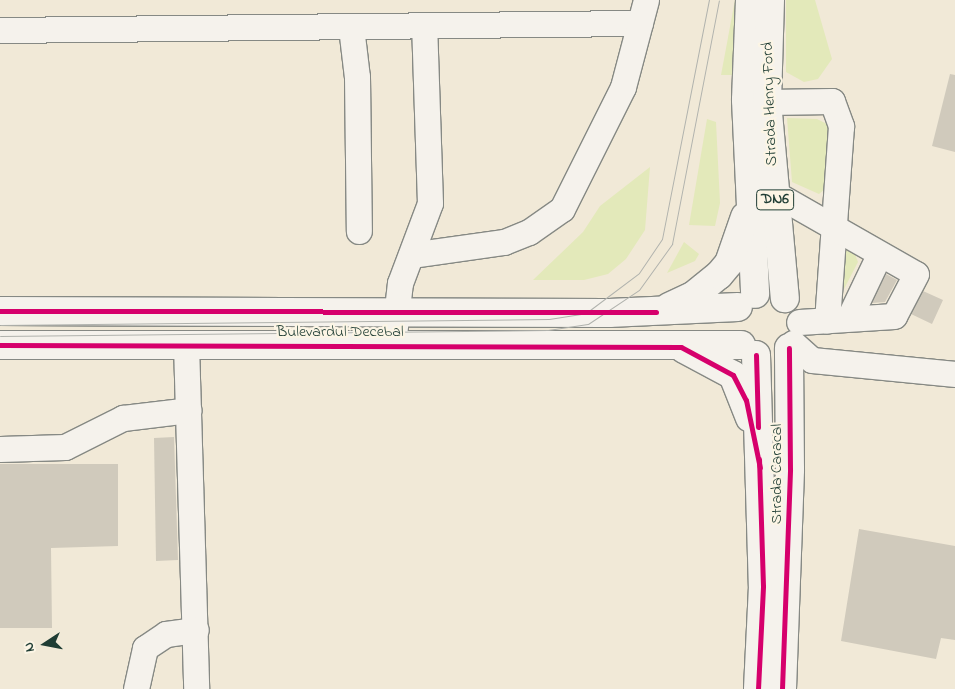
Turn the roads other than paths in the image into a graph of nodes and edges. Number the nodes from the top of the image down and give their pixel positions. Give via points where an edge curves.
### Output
1 (750, 0) edge
2 (770, 0) edge
3 (643, 11) edge
4 (424, 25) junction
5 (351, 27) junction
6 (0, 30) edge
7 (767, 102) junction
8 (762, 194) junction
9 (832, 227) junction
10 (360, 231) dead end
11 (411, 255) junction
12 (785, 298) junction
13 (746, 300) junction
14 (0, 311) edge
15 (394, 312) junction
16 (656, 312) junction
17 (855, 318) junction
18 (794, 338) junction
19 (186, 344) junction
20 (392, 344) junction
21 (0, 345) edge
22 (680, 347) junction
23 (748, 350) junction
24 (955, 374) edge
25 (189, 410) junction
26 (0, 448) edge
27 (760, 468) junction
28 (196, 630) junction
29 (136, 689) edge
30 (196, 689) edge
31 (758, 689) edge
32 (782, 689) edge

1 - 8 main road, Strada Henry Ford / DN6 via 746,100
2 - 7 main road, Strada Henry Ford / DN6
3 - 4 street
3 - 11 street via 623,87 562,209 504,242
4 - 5 street
4 - 11 street via 430,203
5 - 6 street
5 - 10 street via 357,77
7 - 8 main road, Strada Henry Ford / DN6
7 - 9 street via 832,101 842,126
8 - 9 street
8 - 12 main road, Strada Henry Ford / DN6
8 - 13 main road, Strada Henry Ford / DN6
8 - 16 main road via 724,269 693,296
9 - 17 street
9 - 17 street via 892,261
11 - 15 street
12 - 13 main road via 770,292
12 - 18 main road, DN6
13 - 16 main road, Bulevardul Decebal
13 - 23 main road, DN6 via 733,327
14 - 15 main road, Bulevardul Decebal
15 - 16 main road, Bulevardul Decebal
15 - 20 street
17 - 18 street
18 - 23 main road via 779,355
18 - 24 street via 812,360
18 - 32 main road, Strada Caracal / DN6
19 - 20 main road, Bulevardul Decebal
19 - 21 main road, Bulevardul Decebal
19 - 25 street
20 - 22 main road, Bulevardul Decebal
22 - 23 main road, Bulevardul Decebal
22 - 27 main road via 733,375 746,400
23 - 27 main road, Strada Caracal / DN6
25 - 26 street via 123,418 65,446
25 - 28 street
27 - 31 main road, Strada Caracal / DN6 via 763,586
28 - 29 street via 166,634 145,648
28 - 30 street

